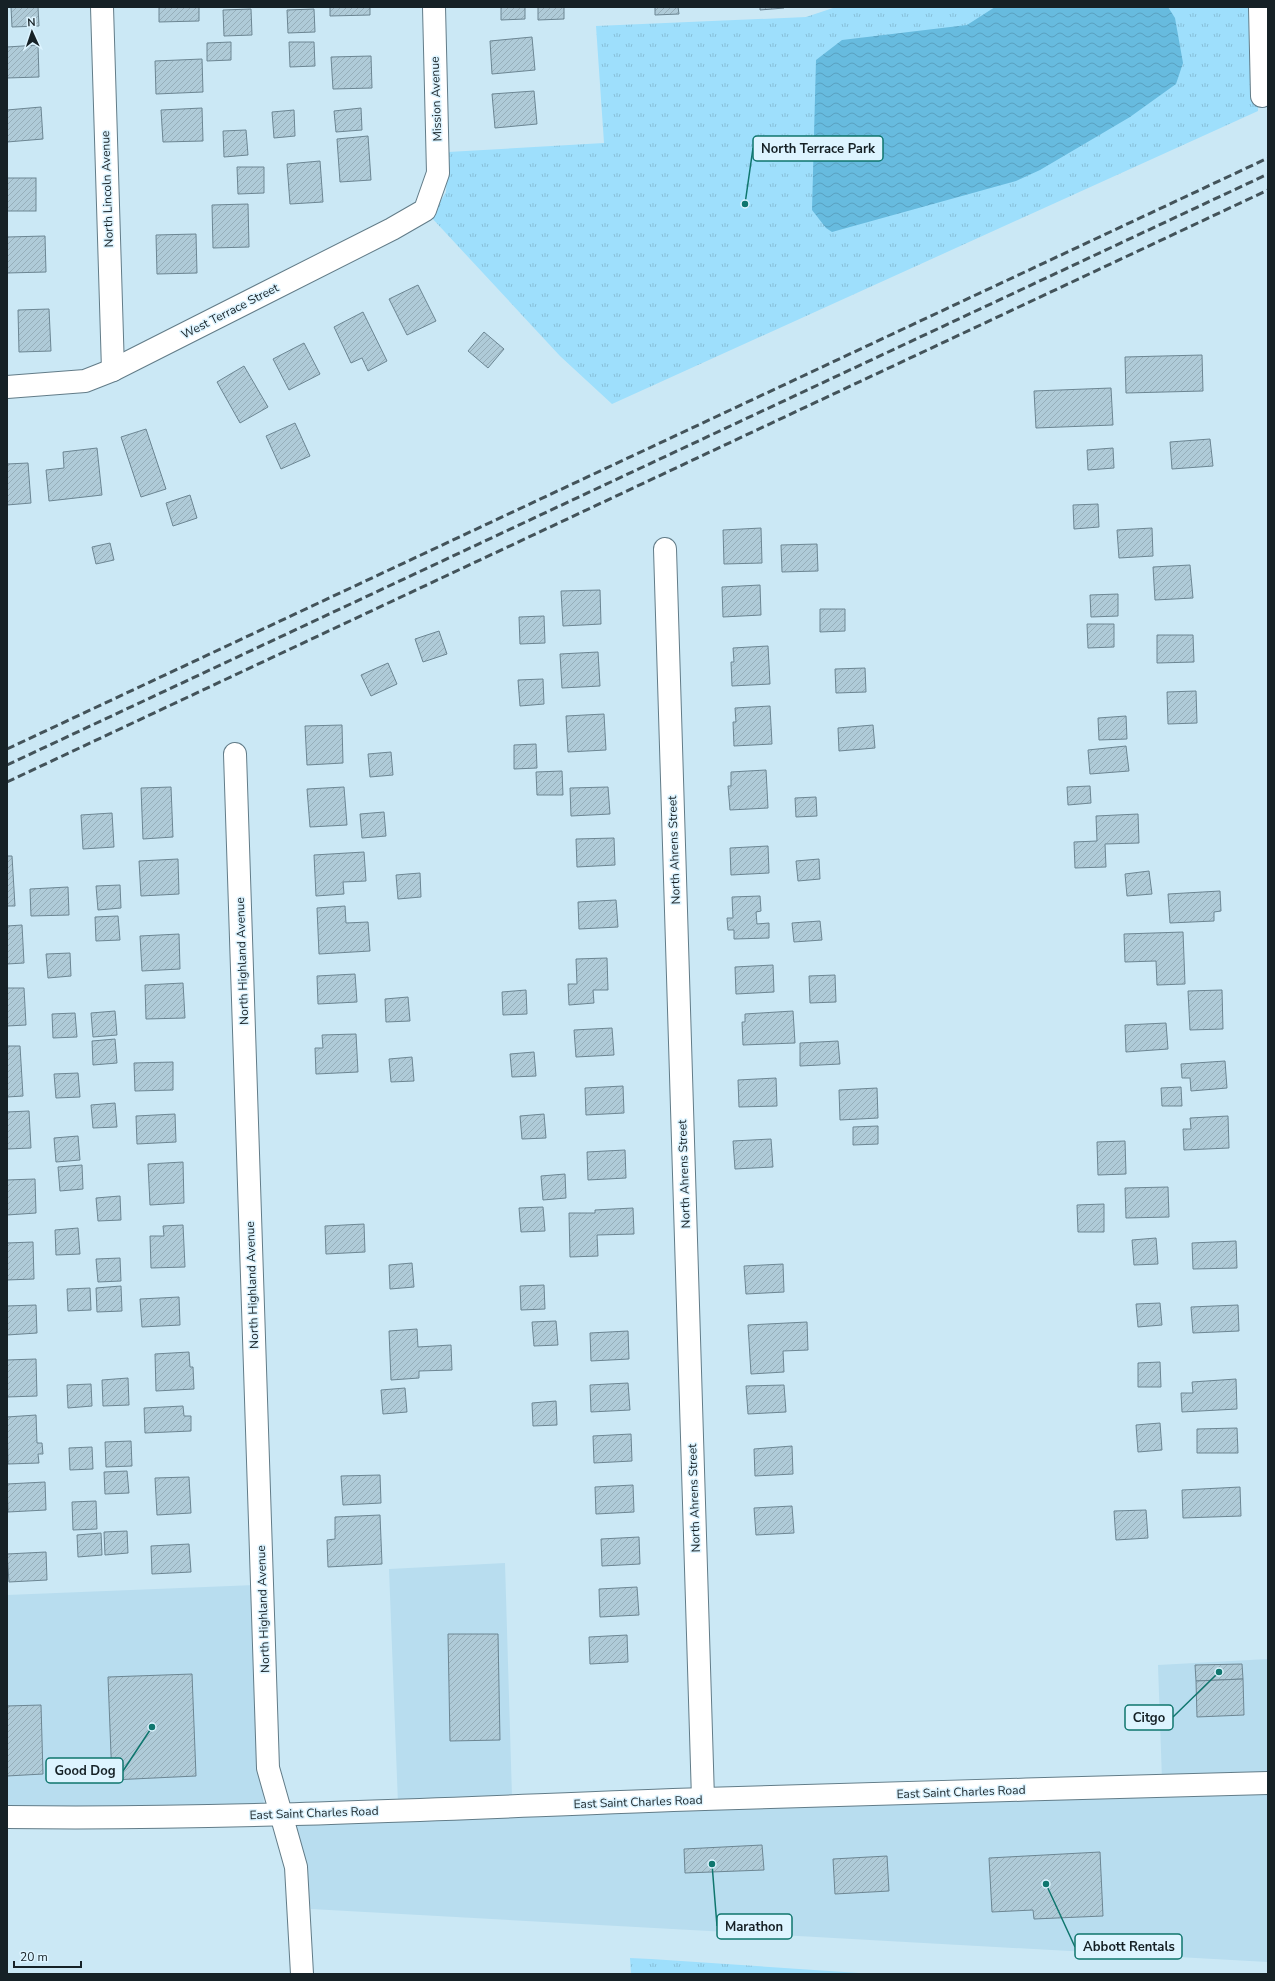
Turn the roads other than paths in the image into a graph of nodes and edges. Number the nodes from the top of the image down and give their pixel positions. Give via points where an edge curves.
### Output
1 (102, 7) edge
2 (434, 7) edge
3 (1260, 7) edge
4 (1262, 96) dead end
5 (433, 191) joint
6 (112, 370) junction
7 (7, 387) edge
8 (665, 549) dead end
9 (236, 754) dead end
10 (1268, 1783) edge
11 (703, 1799) junction
12 (280, 1815) junction
13 (7, 1816) edge
14 (302, 1974) edge

1 - 6 street, North Lincoln Avenue
2 - 5 street, Mission Avenue via 438,173
3 - 4 street
5 - 6 street, West Terrace Street via 425,210 392,229
6 - 7 street, West Terrace Street via 85,381
8 - 11 street, North Ahrens Street
9 - 12 street, North Highland Avenue via 268,1768
10 - 11 street, East Saint Charles Road
11 - 12 street, East Saint Charles Road
12 - 13 street, East Saint Charles Road via 107,1818
12 - 14 street, North Highland Avenue via 296,1867

